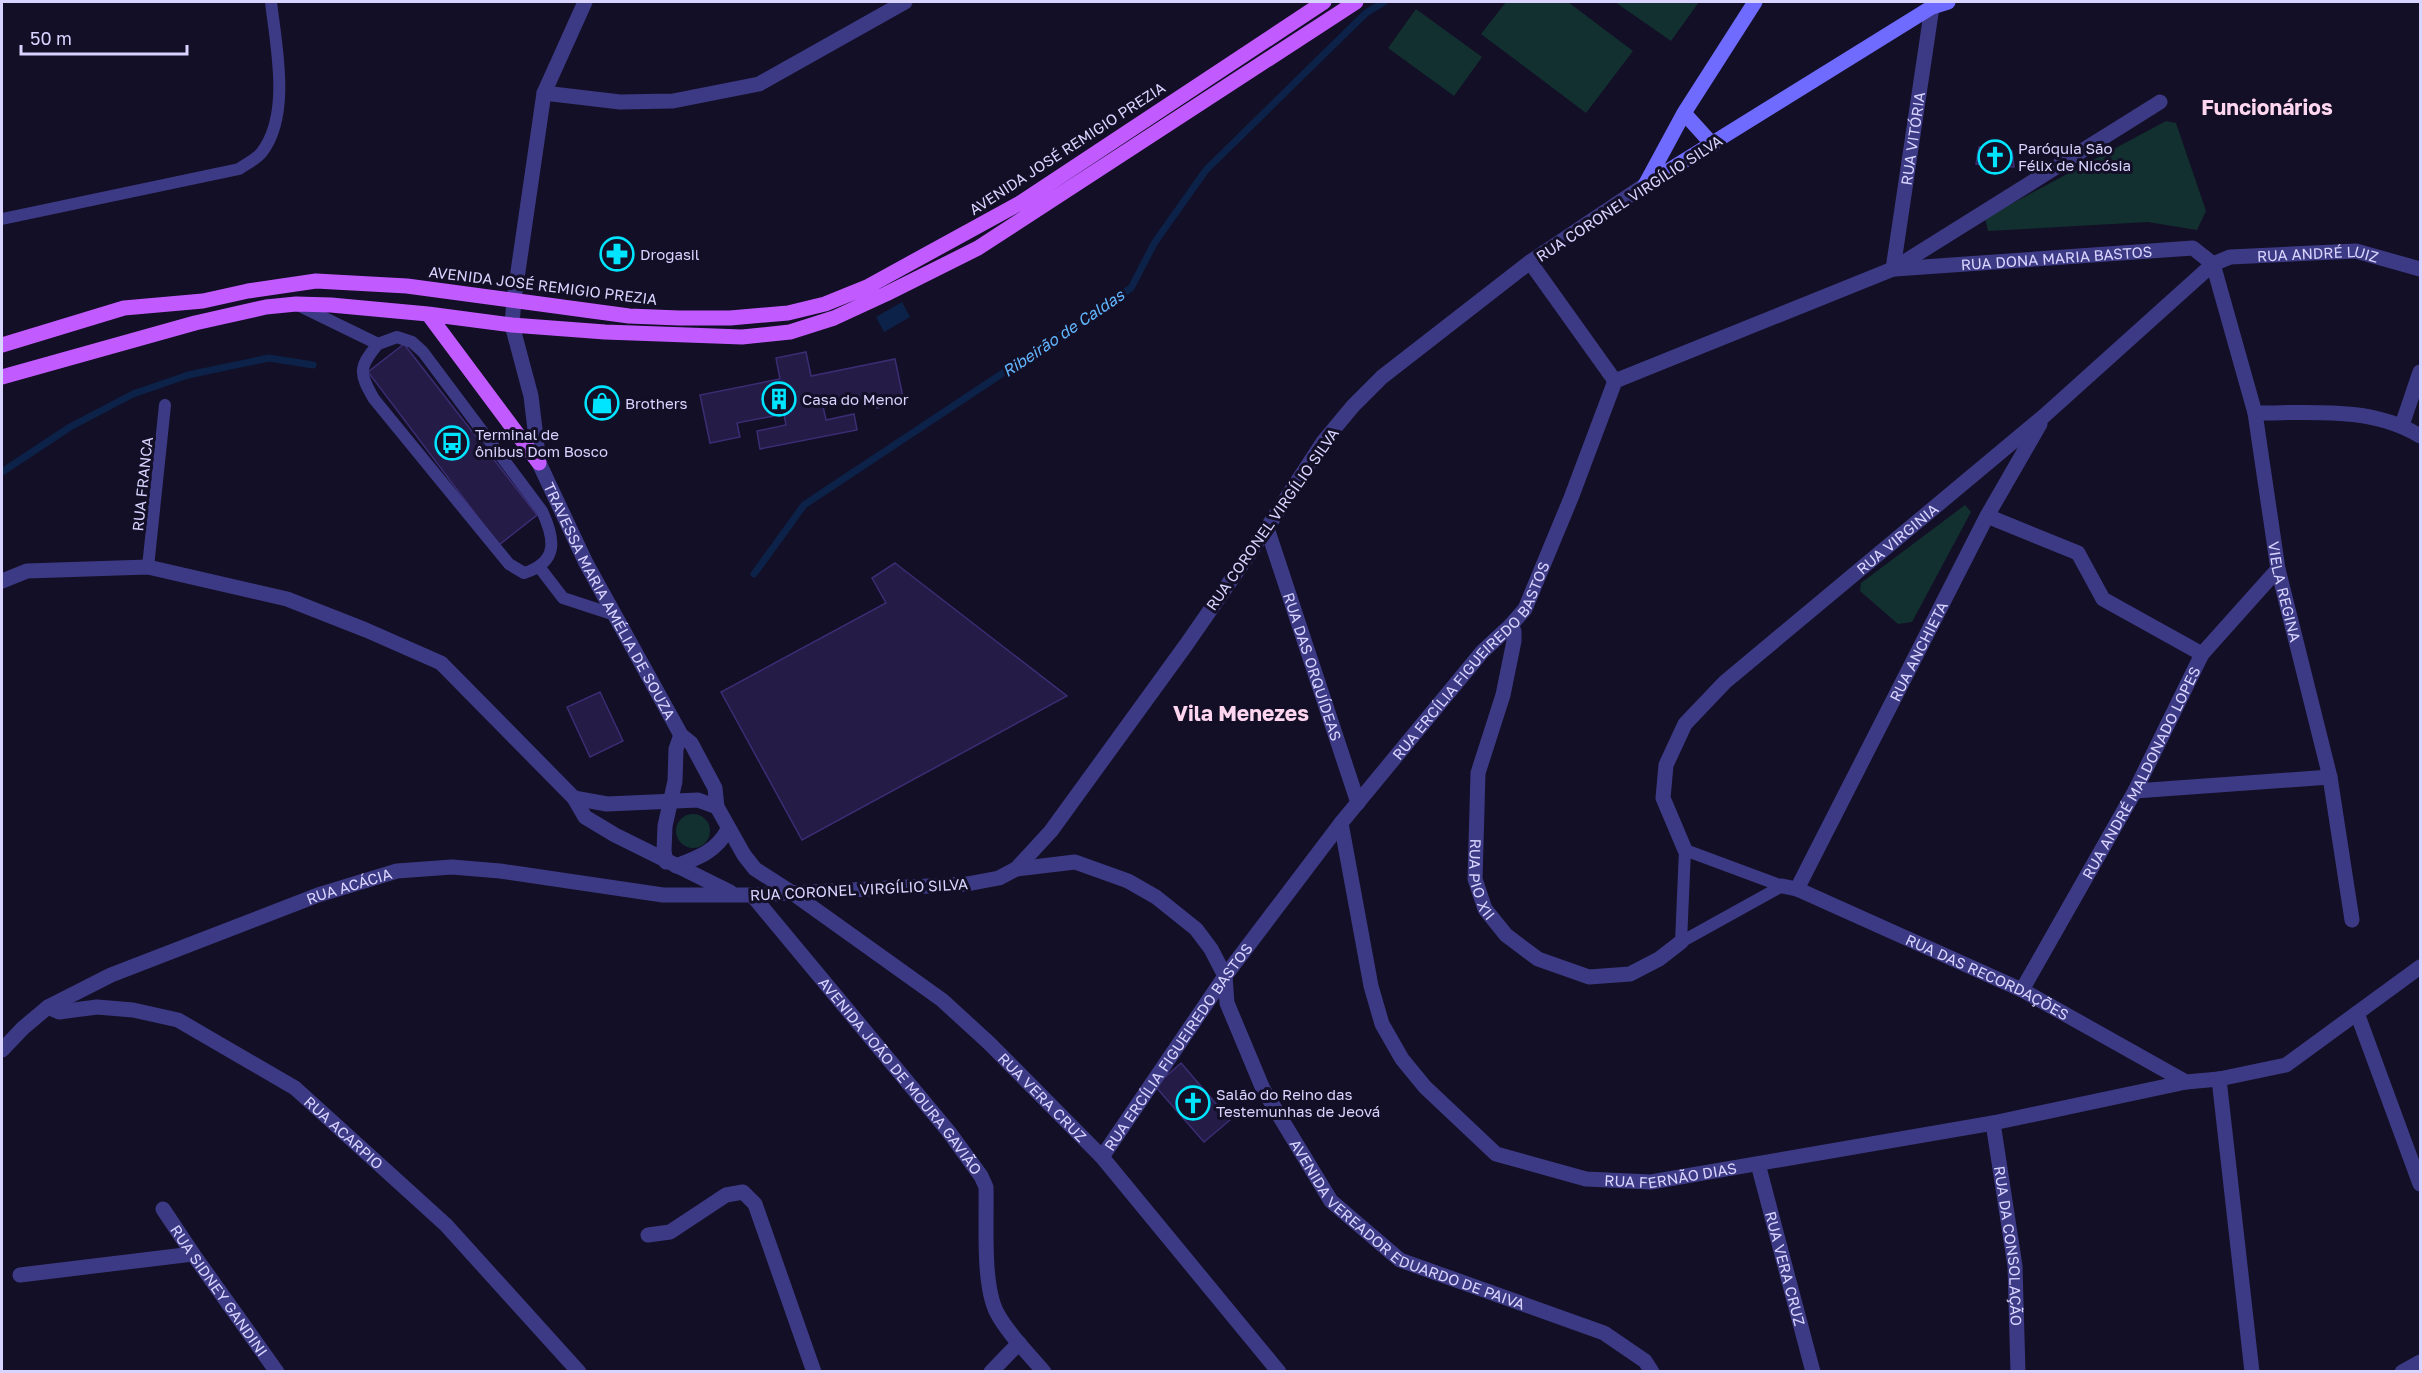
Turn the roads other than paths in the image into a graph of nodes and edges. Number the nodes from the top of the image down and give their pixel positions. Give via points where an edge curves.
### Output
1 (271, 2) edge
2 (585, 2) edge
3 (904, 2) edge
4 (1324, 2) edge
5 (1356, 2) edge
6 (1755, 2) edge
7 (1948, 2) edge
8 (1932, 6) junction
9 (544, 93) junction
10 (2160, 102) dead end
11 (1684, 113) junction
12 (1713, 145) junction
13 (1645, 185) junction
14 (2, 219) edge
15 (1530, 262) junction
16 (2213, 264) junction
17 (1893, 269) junction
18 (2421, 269) edge
19 (514, 299) junction
20 (296, 304) junction
21 (428, 314) junction
22 (512, 325) junction
23 (378, 344) junction
24 (2, 345) edge
25 (2421, 372) edge
26 (2, 377) edge
27 (1615, 381) junction
28 (165, 405) dead end
29 (2255, 413) junction
30 (2044, 416) junction
31 (2402, 424) junction
32 (2421, 436) edge
33 (539, 463) junction
34 (1986, 516) junction
35 (1267, 528) junction
36 (148, 567) junction
37 (540, 568) junction
38 (2278, 568) junction
39 (2, 581) edge
40 (615, 615) junction
41 (1511, 625) junction
42 (2202, 654) junction
43 (681, 735) junction
44 (2330, 777) junction
45 (2135, 791) junction
46 (574, 798) junction
47 (669, 801) junction
48 (1358, 803) junction
49 (717, 807) junction
50 (1341, 823) junction
51 (728, 829) junction
52 (1685, 850) junction
53 (671, 864) junction
54 (1016, 869) junction
55 (1782, 886) junction
56 (1797, 889) junction
57 (791, 892) junction
58 (736, 895) junction
59 (752, 895) junction
60 (2352, 920) dead end
61 (1681, 942) junction
62 (2421, 968) edge
63 (1225, 976) junction
64 (2022, 990) junction
65 (48, 1008) junction
66 (2357, 1013) junction
67 (2, 1050) edge
68 (2219, 1079) junction
69 (2186, 1082) junction
70 (1993, 1123) junction
71 (1102, 1157) junction
72 (1758, 1164) junction
73 (2421, 1184) edge
74 (163, 1209) dead end
75 (648, 1235) dead end
76 (193, 1254) junction
77 (21, 1275) dead end
78 (1019, 1343) junction
79 (2421, 1362) edge
80 (278, 1371) edge
81 (579, 1371) edge
82 (814, 1371) edge
83 (991, 1371) edge
84 (1044, 1371) edge
85 (1279, 1371) edge
86 (1652, 1371) edge
87 (1814, 1371) edge
88 (2018, 1371) edge
89 (2252, 1371) edge
90 (2402, 1371) edge

1 - 14 lane via 280,89 274,131 261,154 239,169
2 - 9 street, TRAVESSA MARIA AMÉLIA DE SOUZA
3 - 9 street via 759,84 673,101 620,102
4 - 19 main road, AVENIDA JOSÉ REMIGIO PREZIA via 1020,203 867,287 825,304 788,313 679,318 629,316
5 - 22 main road via 978,248 834,318 790,332 742,337
6 - 11 street
7 - 8 street, RUA CORONEL VIRGÍLIO SILVA
8 - 12 street, RUA CORONEL VIRGÍLIO SILVA
8 - 17 street, RUA VITÓRIA
9 - 19 street, TRAVESSA MARIA AMÉLIA DE SOUZA
10 - 17 street
11 - 12 street
11 - 13 street
12 - 13 street, RUA CORONEL VIRGÍLIO SILVA
13 - 15 street, RUA CORONEL VIRGÍLIO SILVA
15 - 27 street
15 - 35 street, RUA CORONEL VIRGÍLIO SILVA via 1382,377 1353,406 1323,442
16 - 17 street, RUA DONA MARIA BASTOS via 2193,248
16 - 18 street, RUA ANDRÉ LUIZ via 2230,257 2356,250
16 - 29 street, VIELA REGINA
16 - 30 street, RUA VIRGINIA
17 - 27 street
19 - 22 street, TRAVESSA MARIA AMÉLIA DE SOUZA
19 - 24 main road, AVENIDA JOSÉ REMIGIO PREZIA via 406,286 316,281 203,301 124,308
20 - 21 main road
20 - 23 lane
20 - 26 main road via 266,306 195,323
21 - 22 main road
21 - 33 main road
22 - 33 street, TRAVESSA MARIA AMÉLIA DE SOUZA via 531,396
23 - 37 lane via 365,360 362,379 374,399 509,564 524,573
23 - 37 lane via 397,337 412,342 423,352 542,511 550,530 551,552
25 - 31 street
27 - 41 street, RUA ERCÍLIA FIGUEIREDO BASTOS via 1525,609
28 - 36 lane, RUA FRANCA
29 - 31 street via 2354,414
29 - 38 street, VIELA REGINA
30 - 34 street, RUA ANCHIETA
30 - 52 street, RUA VIRGINIA via 1725,682 1685,724 1666,765 1663,798
31 - 32 street
33 - 40 street, TRAVESSA MARIA AMÉLIA DE SOUZA
34 - 42 street via 2078,554 2103,599
34 - 56 street, RUA ANCHIETA
35 - 48 street, RUA DAS ORQUÍDEAS
35 - 54 street, RUA CORONEL VIRGÍLIO SILVA via 1051,831
36 - 39 street via 27,571
36 - 46 street via 287,599 441,663
37 - 40 lane via 563,598
38 - 42 street, RUA ANDRÉ MALDONADO LOPES
38 - 44 street, VIELA REGINA
40 - 43 street, TRAVESSA MARIA AMÉLIA DE SOUZA
41 - 48 street, RUA ERCÍLIA FIGUEIREDO BASTOS via 1482,652
41 - 61 street, RUA PIO XII via 1514,641 1503,694 1479,773 1475,879 1485,909 1506,935 1538,959 1588,977 1630,974
42 - 45 street, RUA ANDRÉ MALDONADO LOPES
43 - 47 street
43 - 49 street, TRAVESSA MARIA AMÉLIA DE SOUZA via 691,743 715,788
44 - 45 street
44 - 60 street, VIELA REGINA
45 - 64 street, RUA ANDRÉ MALDONADO LOPES
46 - 47 street via 607,804
46 - 53 street via 585,817
47 - 49 street via 698,800
47 - 53 street via 664,851
48 - 50 street, RUA ERCÍLIA FIGUEIREDO BASTOS
49 - 51 street
50 - 63 street, RUA ERCÍLIA FIGUEIREDO BASTOS
50 - 72 street, RUA FERNÃO DIAS via 1371,986 1382,1024 1402,1059 1425,1087 1496,1154 1586,1179 1651,1182
51 - 53 street via 706,854
51 - 57 street, RUA VERA CRUZ via 755,869
52 - 55 lane
52 - 61 lane
53 - 58 street
54 - 57 street, RUA CORONEL VIRGÍLIO SILVA via 999,878 967,884
54 - 63 street, AVENIDA VEREADOR EDUARDO DE PAIVA via 1075,862 1128,881 1156,897 1196,929
55 - 56 street, RUA DAS RECORDAÇÕES
55 - 61 lane
56 - 64 street, RUA DAS RECORDAÇÕES
57 - 59 street, RUA CORONEL VIRGÍLIO SILVA
57 - 71 street, RUA VERA CRUZ via 942,1000
58 - 59 street, RUA CORONEL VIRGÍLIO SILVA
58 - 65 street, RUA ACÁCIA via 663,895 452,867 397,871 318,895 111,975
59 - 78 street, AVENIDA JOÃO DE MOURA GAVIÃO via 981,1176 986,1187 989,1286 996,1311
62 - 66 street, RUA FERNÃO DIAS
63 - 71 street, RUA ERCÍLIA FIGUEIREDO BASTOS
63 - 86 street, AVENIDA VEREADOR EDUARDO DE PAIVA via 1227,1003 1263,1089 1331,1201 1400,1260 1604,1332 1645,1361
64 - 69 street, RUA DAS RECORDAÇÕES
65 - 67 street, RUA ACÁCIA
65 - 81 street, RUA ACARPIO via 59,1012 97,1007 134,1010 178,1020 296,1088 446,1225
66 - 68 street, RUA FERNÃO DIAS via 2286,1065
66 - 73 street
68 - 69 street, RUA FERNÃO DIAS
68 - 89 street
69 - 70 street, RUA FERNÃO DIAS
70 - 72 street, RUA FERNÃO DIAS
70 - 88 street, RUA DA CONSOLAÇÃO via 2015,1266
71 - 85 street, RUA VERA CRUZ
72 - 87 street, RUA VERA CRUZ
74 - 76 street, RUA SIDNEY GANDINI
75 - 82 street via 670,1232 726,1195 743,1192 755,1204
76 - 77 street
76 - 80 street, RUA SIDNEY GANDINI
78 - 83 street
78 - 84 street, AVENIDA JOÃO DE MOURA GAVIÃO
79 - 90 street

